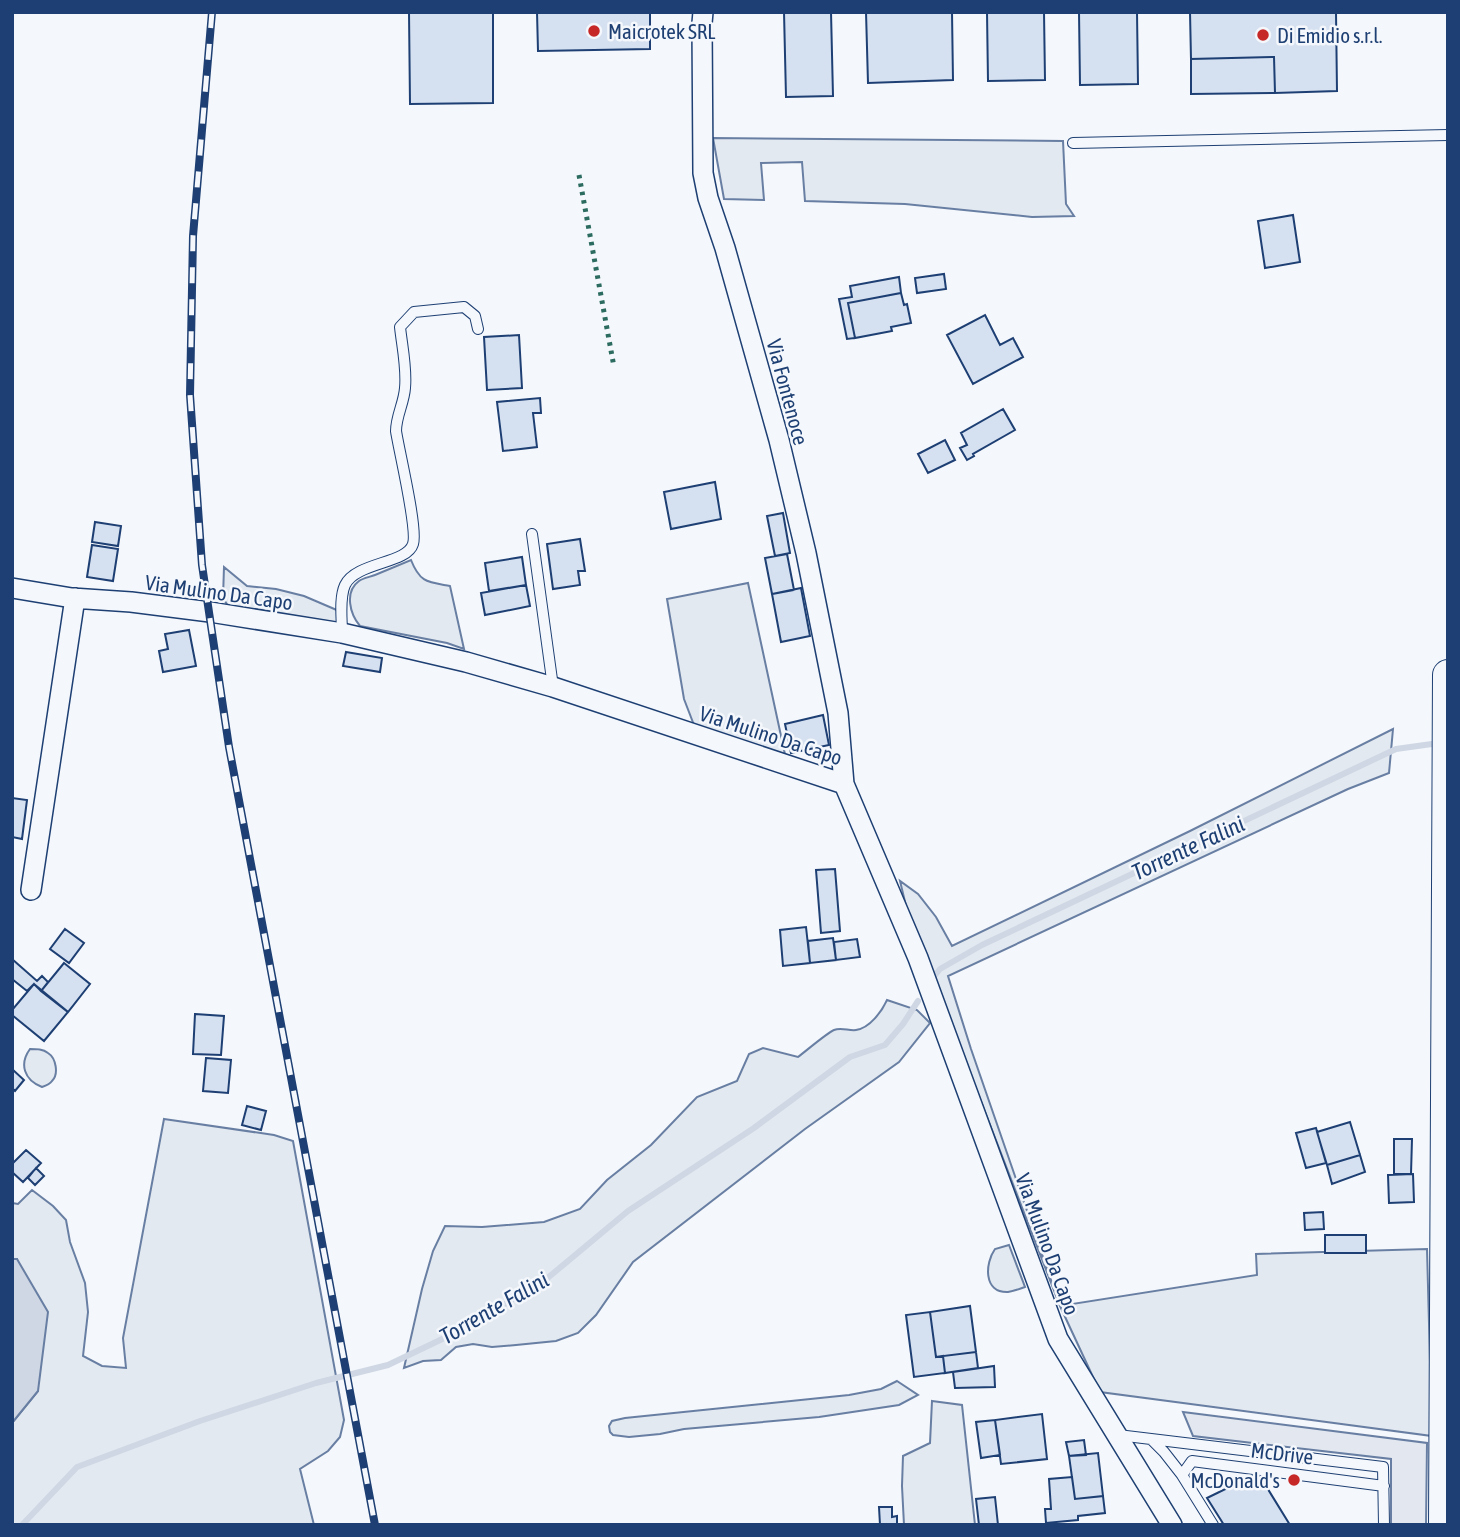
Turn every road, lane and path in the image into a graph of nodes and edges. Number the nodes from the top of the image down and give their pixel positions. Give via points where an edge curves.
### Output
1 (703, 12) edge
2 (1448, 135) edge
3 (1073, 142) dead end
4 (478, 329) dead end
5 (532, 534) dead end
6 (12, 588) edge
7 (75, 598) junction
8 (342, 633) junction
9 (1448, 676) edge
10 (553, 687) junction
11 (1448, 716) edge
12 (1447, 778) edge
13 (844, 784) junction
14 (31, 890) dead end
15 (1447, 1011) edge
16 (1446, 1238) edge
17 (1446, 1429) edge
18 (1116, 1434) junction
19 (1151, 1438) junction
20 (1182, 1475) junction
21 (1384, 1486) junction
22 (1172, 1525) edge
23 (1213, 1525) edge
24 (1384, 1525) edge
25 (1444, 1525) edge

1 - 13 street, Via Fontenoce via 703,173 779,440 806,553 838,713
2 - 3 lane
4 - 8 lane via 475,316 464,307 414,312 400,327 405,387 396,431 413,545 407,553 355,574 345,584
5 - 10 lane
6 - 7 street, Via Mulino Da Capo
7 - 8 street, Via Mulino Da Capo via 210,612
7 - 14 street
8 - 10 street, Via Mulino Da Capo
9 - 11 main road
10 - 13 street, Via Mulino Da Capo
11 - 12 main road
12 - 15 main road
13 - 18 street, Via Mulino Da Capo via 918,958 1058,1339
15 - 16 main road
16 - 17 main road
17 - 25 main road
18 - 19 lane
18 - 22 street, Via Mulino Da Capo
19 - 20 lane
19 - 21 lane via 1383,1467
20 - 21 lane, McDrive via 1192,1461
20 - 23 lane
21 - 24 lane

